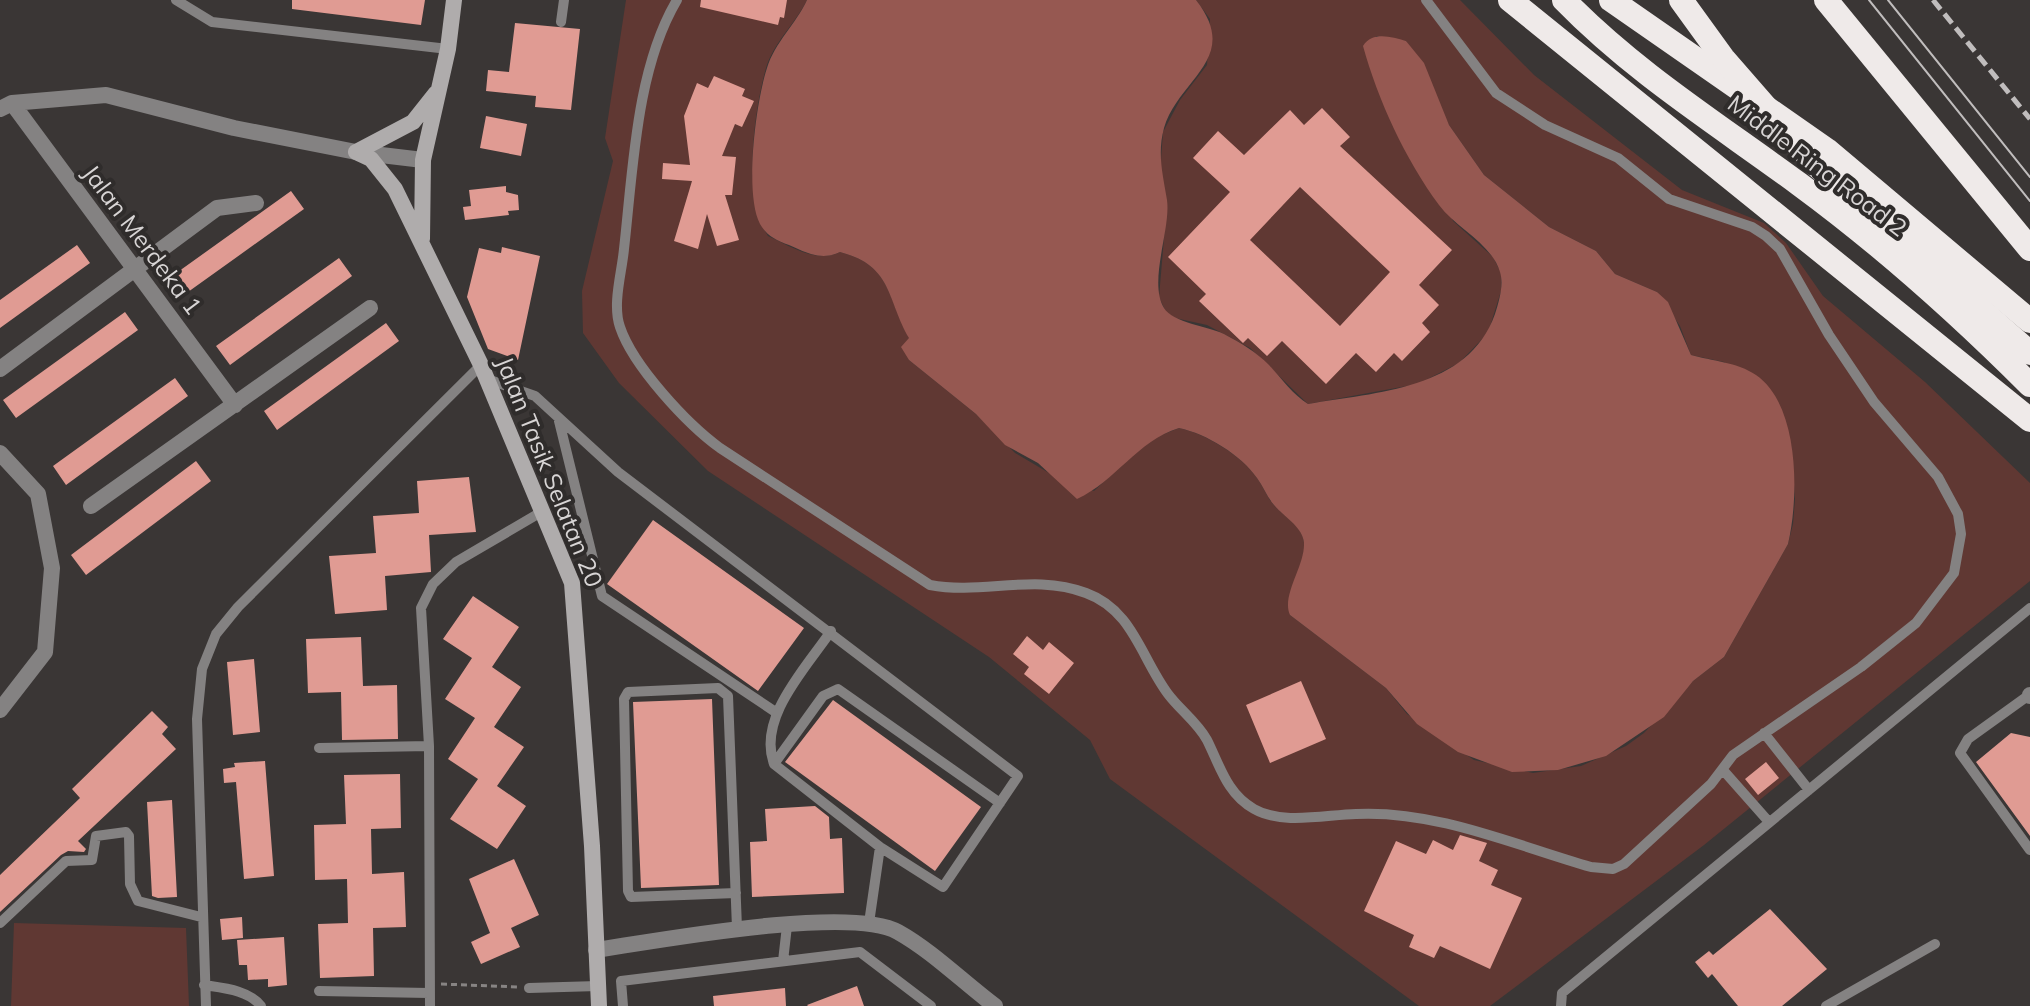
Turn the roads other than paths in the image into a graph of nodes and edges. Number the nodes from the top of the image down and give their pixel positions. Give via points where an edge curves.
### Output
1 (176, 0) edge
2 (454, 0) edge
3 (564, 0) edge
4 (677, 0) edge
5 (1426, 0) edge
6 (1510, 0) edge
7 (1564, 0) edge
8 (1611, 0) edge
9 (1681, 0) edge
10 (1826, 0) edge
11 (561, 22) dead end
12 (448, 49) junction
13 (439, 89) junction
14 (6, 106) edge
15 (356, 152) junction
16 (423, 160) junction
17 (256, 203) dead end
18 (422, 244) junction
19 (2030, 249) edge
20 (134, 271) junction
21 (370, 308) dead end
22 (2030, 321) edge
23 (2030, 353) edge
24 (0, 369) edge
25 (484, 372) junction
26 (2030, 385) edge
27 (235, 405) junction
28 (2030, 420) edge
29 (559, 421) junction
30 (0, 453) edge
31 (91, 506) dead end
32 (543, 511) junction
33 (2030, 608) edge
34 (831, 631) junction
35 (2030, 695) edge
36 (0, 710) edge
37 (777, 713) junction
38 (1764, 733) junction
39 (429, 746) junction
40 (319, 748) dead end
41 (774, 764) junction
42 (1723, 770) junction
43 (1809, 790) junction
44 (1000, 803) junction
45 (1769, 822) junction
46 (880, 847) junction
47 (2030, 850) edge
48 (736, 893) junction
49 (201, 917) junction
50 (0, 923) edge
51 (869, 923) junction
52 (787, 926) junction
53 (737, 928) junction
54 (1935, 944) dead end
55 (596, 950) junction
56 (783, 961) junction
57 (204, 985) junction
58 (598, 986) junction
59 (430, 988) junction
60 (529, 988) road end
61 (319, 991) dead end
62 (206, 1006) edge
63 (261, 1006) edge
64 (430, 1006) edge
65 (599, 1006) edge
66 (623, 1006) edge
67 (931, 1006) edge
68 (995, 1006) edge
69 (1561, 1006) edge
70 (1826, 1006) edge

1 - 12 lane via 212,22
2 - 12 street, Jalan Tasik Selatan 20
3 - 11 lane
4 - 42 lane via 648,77 617,313 635,354 673,406 704,436 930,585 1043,582 1100,600 1139,640 1161,684 1201,731 1233,793 1262,813 1416,816 1613,869 1637,853
5 - 38 lane via 1510,104 1618,158 1669,199 1752,227 1780,249 1874,402 1950,495 1961,534 1954,573 1939,597 1889,647
6 - 28 highway
7 - 26 highway, Middle Ring Road 2 via 1640,69 1879,246
8 - 22 highway, Middle Ring Road 2 via 1827,150
9 - 23 highway, bridge via 1723,58 1816,165
10 - 19 highway
12 - 13 street, Jalan Tasik Selatan 20
13 - 15 street via 413,122
13 - 16 street, Jalan Tasik Selatan 20
14 - 15 street via 106,95
14 - 20 street, Jalan Merdeka 1
15 - 16 street
15 - 18 street via 380,168
16 - 18 street, Jalan Tasik Selatan 20
17 - 20 street via 217,208
18 - 25 street, Jalan Tasik Selatan 20
20 - 24 street
20 - 27 street, Jalan Merdeka 1
21 - 27 street
25 - 29 lane via 535,396
25 - 32 street, Jalan Tasik Selatan 20
25 - 49 lane via 216,634 202,669 197,719
27 - 31 street
29 - 34 lane via 618,472
29 - 37 lane via 602,596
30 - 36 street via 38,494 52,568 45,652
32 - 39 lane via 456,562 433,584 421,608
32 - 55 street, Jalan Tasik Selatan 20 via 572,583 577,611
33 - 43 lane
34 - 37 lane
34 - 44 lane via 1018,776
35 - 47 lane via 1968,739 1960,753
37 - 41 lane via 768,749
38 - 42 lane via 1733,755
38 - 43 lane
39 - 40 lane
39 - 59 lane
41 - 44 lane via 823,696 838,689
41 - 46 lane
42 - 45 lane
43 - 45 lane
44 - 46 lane via 943,887
45 - 69 lane via 1562,993
46 - 51 lane
48 - 48 lane via 631,897 624,699 628,692 726,690
48 - 53 lane
49 - 50 lane via 138,901 130,884 126,832 96,836 92,860 66,861
49 - 57 lane
51 - 52 street
51 - 68 street via 897,931
52 - 53 street
52 - 56 lane
53 - 55 street
54 - 70 lane
55 - 58 street, Jalan Tasik Selatan 20
56 - 66 lane via 621,981
56 - 67 lane via 860,952
57 - 62 lane
57 - 63 lane via 233,990
58 - 60 lane
58 - 65 street, Jalan Tasik Selatan 20
59 - 61 lane
59 - 64 lane

